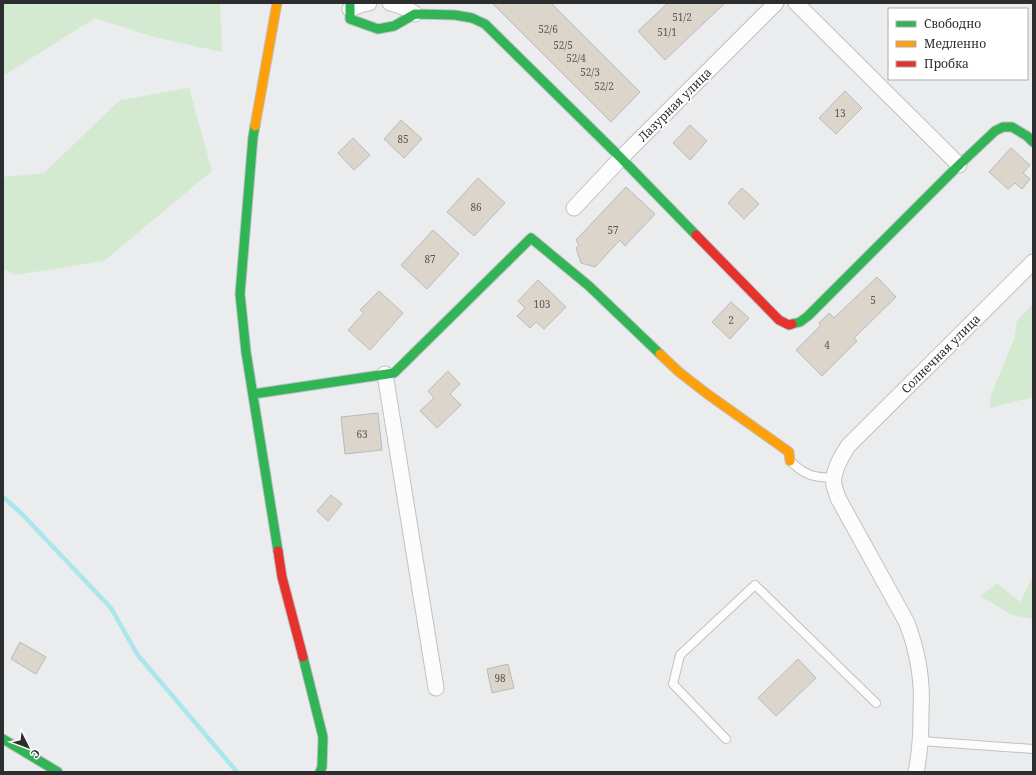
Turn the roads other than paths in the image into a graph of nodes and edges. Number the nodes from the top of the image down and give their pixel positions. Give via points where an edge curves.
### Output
1 (277, 3) edge
2 (369, 3) edge
3 (390, 3) edge
4 (776, 3) edge
5 (796, 3) edge
6 (350, 10) edge
7 (415, 14) junction
8 (1033, 142) edge
9 (621, 158) junction
10 (959, 165) junction
11 (574, 208) dead end
12 (1033, 262) edge
13 (385, 374) junction
14 (253, 394) junction
15 (790, 461) joint
16 (834, 478) junction
17 (436, 688) dead end
18 (876, 703) dead end
19 (3, 739) edge
20 (726, 739) dead end
21 (921, 741) junction
22 (1033, 749) edge
23 (58, 772) edge
24 (320, 772) edge
25 (916, 772) edge

1 - 14 street via 253,137 240,294
2 - 6 street
3 - 7 street via 402,6
4 - 9 street, Лазурная улица
5 - 10 street
6 - 7 street via 371,27 378,29 394,26
7 - 9 street via 455,15 472,18 485,24
8 - 10 street via 1012,127 1003,127 995,131
9 - 10 street via 779,320 789,325 808,316
9 - 11 street, Лазурная улица
12 - 16 street, Солнечная улица via 848,446
13 - 14 street
13 - 15 street via 394,373 531,238 589,286 679,372 789,452
13 - 17 street
14 - 24 street via 282,577 323,737
15 - 16 lane via 801,471 816,478
16 - 21 street via 838,498 911,632 921,686
18 - 20 lane via 755,585 680,655 673,684
19 - 23 street
21 - 22 lane
21 - 25 street

